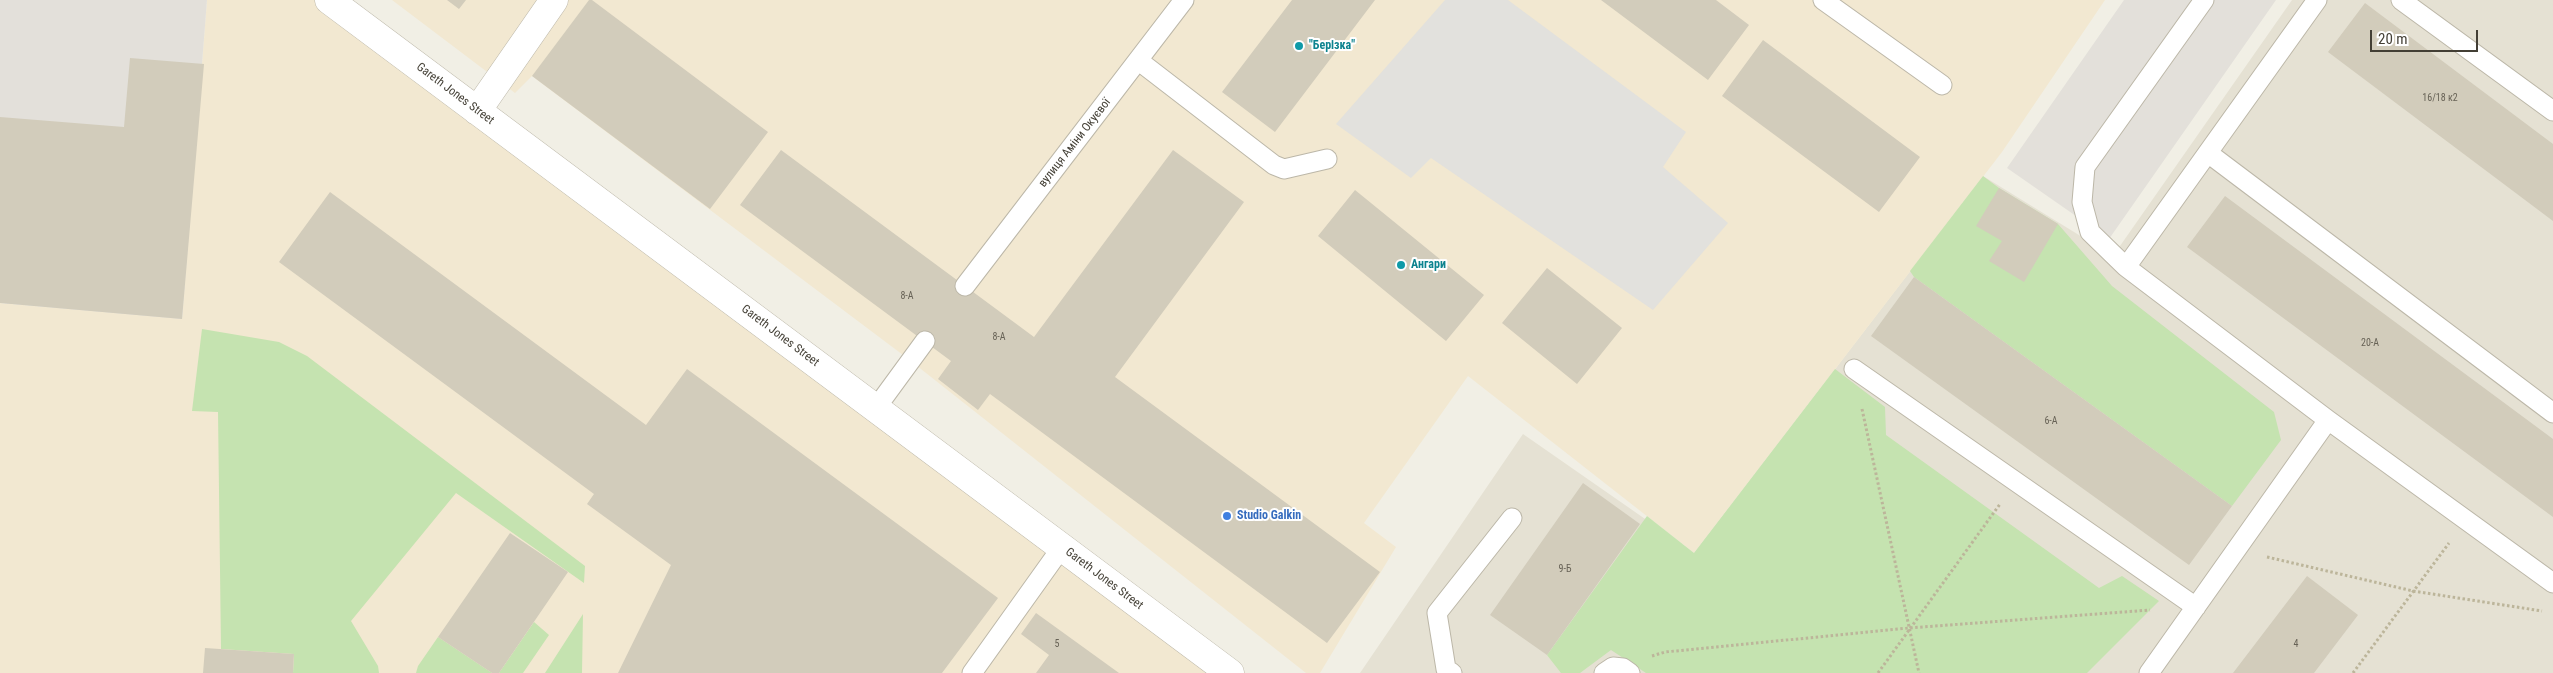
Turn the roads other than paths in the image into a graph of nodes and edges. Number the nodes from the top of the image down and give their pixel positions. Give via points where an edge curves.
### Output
1 (328, 0) edge
2 (554, 0) edge
3 (1184, 0) edge
4 (1823, 0) edge
5 (2204, 0) edge
6 (2317, 0) edge
7 (2401, 0) edge
8 (1138, 61) junction
9 (1942, 85) dead end
10 (477, 111) junction
11 (2553, 111) edge
12 (2208, 153) junction
13 (1327, 159) dead end
14 (2126, 267) junction
15 (965, 286) dead end
16 (925, 341) dead end
17 (1854, 370) road end
18 (876, 408) junction
19 (2553, 413) edge
20 (2328, 420) junction
21 (1512, 518) dead end
22 (1062, 548) junction
23 (2553, 583) edge
24 (2196, 607) junction
25 (972, 673) edge
26 (1230, 673) edge
27 (1452, 673) edge
28 (2149, 673) edge

1 - 10 street, Gareth Jones Street
2 - 10 street
3 - 8 lane, вулиця Аміни Окуєвої
4 - 9 lane
5 - 14 lane via 2085,168 2082,202 2090,232
6 - 12 lane
7 - 11 lane
8 - 13 lane via 1274,165 1284,169
8 - 15 lane, вулиця Аміни Окуєвої
10 - 18 street, Gareth Jones Street
12 - 14 lane
12 - 19 lane
14 - 20 lane
16 - 18 lane
17 - 24 lane
18 - 22 street, Gareth Jones Street
20 - 23 lane
20 - 24 lane
21 - 27 lane via 1437,613 1446,669
22 - 25 lane
22 - 26 street, Gareth Jones Street
24 - 28 lane

